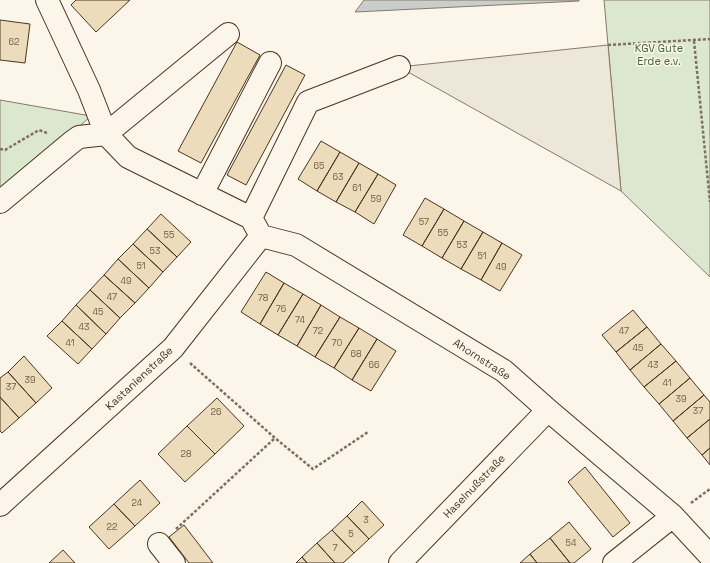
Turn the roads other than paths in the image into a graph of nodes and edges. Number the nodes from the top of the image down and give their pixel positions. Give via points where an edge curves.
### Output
1 (47, 0) edge
2 (228, 34) dead end
3 (270, 63) dead end
4 (399, 67) dead end
5 (106, 134) junction
6 (202, 194) junction
7 (0, 202) edge
8 (256, 227) junction
9 (548, 410) junction
10 (0, 505) edge
11 (673, 516) junction
12 (159, 544) road end
13 (710, 556) edge
14 (174, 563) edge
15 (400, 563) edge
16 (614, 563) edge

1 - 5 street via 89,90
2 - 5 street
3 - 6 street
4 - 8 street, Kastanienstraße via 308,102
5 - 6 street, Ahornstraße via 128,157
5 - 7 street via 80,137 72,142
6 - 8 street, Ahornstraße
8 - 9 street, Ahornstraße via 296,245 504,371
8 - 10 street, Kastanienstraße via 173,348
9 - 11 street, Ahornstraße
9 - 15 street, Haselnußstraße
11 - 13 street, Ahornstraße
11 - 16 street
12 - 14 street

